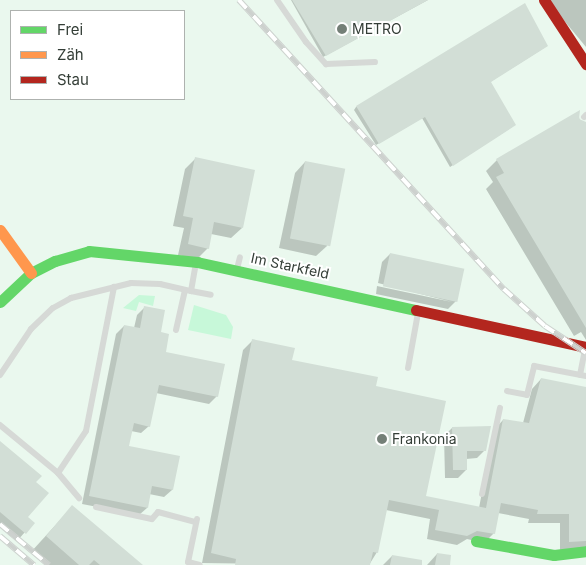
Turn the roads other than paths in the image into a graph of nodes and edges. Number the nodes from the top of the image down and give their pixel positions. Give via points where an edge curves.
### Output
1 (277, 0) edge
2 (544, 0) edge
3 (375, 62) dead end
4 (586, 64) edge
5 (0, 230) edge
6 (240, 257) dead end
7 (197, 262) junction
8 (237, 270) junction
9 (31, 273) junction
10 (114, 287) junction
11 (188, 291) junction
12 (211, 295) dead end
13 (0, 302) edge
14 (419, 309) junction
15 (176, 330) dead end
16 (586, 347) edge
17 (408, 368) dead end
18 (0, 374) edge
19 (583, 376) edge
20 (507, 391) dead end
21 (500, 408) dead end
22 (0, 425) edge
23 (58, 473) junction
24 (482, 494) dead end
25 (79, 498) dead end
26 (96, 507) dead end
27 (476, 542) dead end
28 (586, 552) edge
29 (200, 565) edge

1 - 3 lane via 306,42 326,64
2 - 4 main road
5 - 9 main road
6 - 8 lane
7 - 8 main road, Im Starkfeld
7 - 9 main road, Im Starkfeld via 131,253 89,252 55,261
7 - 11 lane
8 - 14 main road, Im Starkfeld
9 - 13 main road, Im Starkfeld
10 - 11 lane via 146,282
10 - 18 lane via 71,298 53,308 35,324
10 - 23 lane via 86,432
11 - 12 lane
11 - 15 lane
14 - 16 main road, Im Starkfeld
14 - 17 lane
16 - 19 lane
19 - 20 lane via 534,366 528,395
21 - 24 lane
22 - 23 lane
23 - 25 lane
26 - 29 lane via 152,519 158,512 197,521 188,562
27 - 28 main road via 554,555

